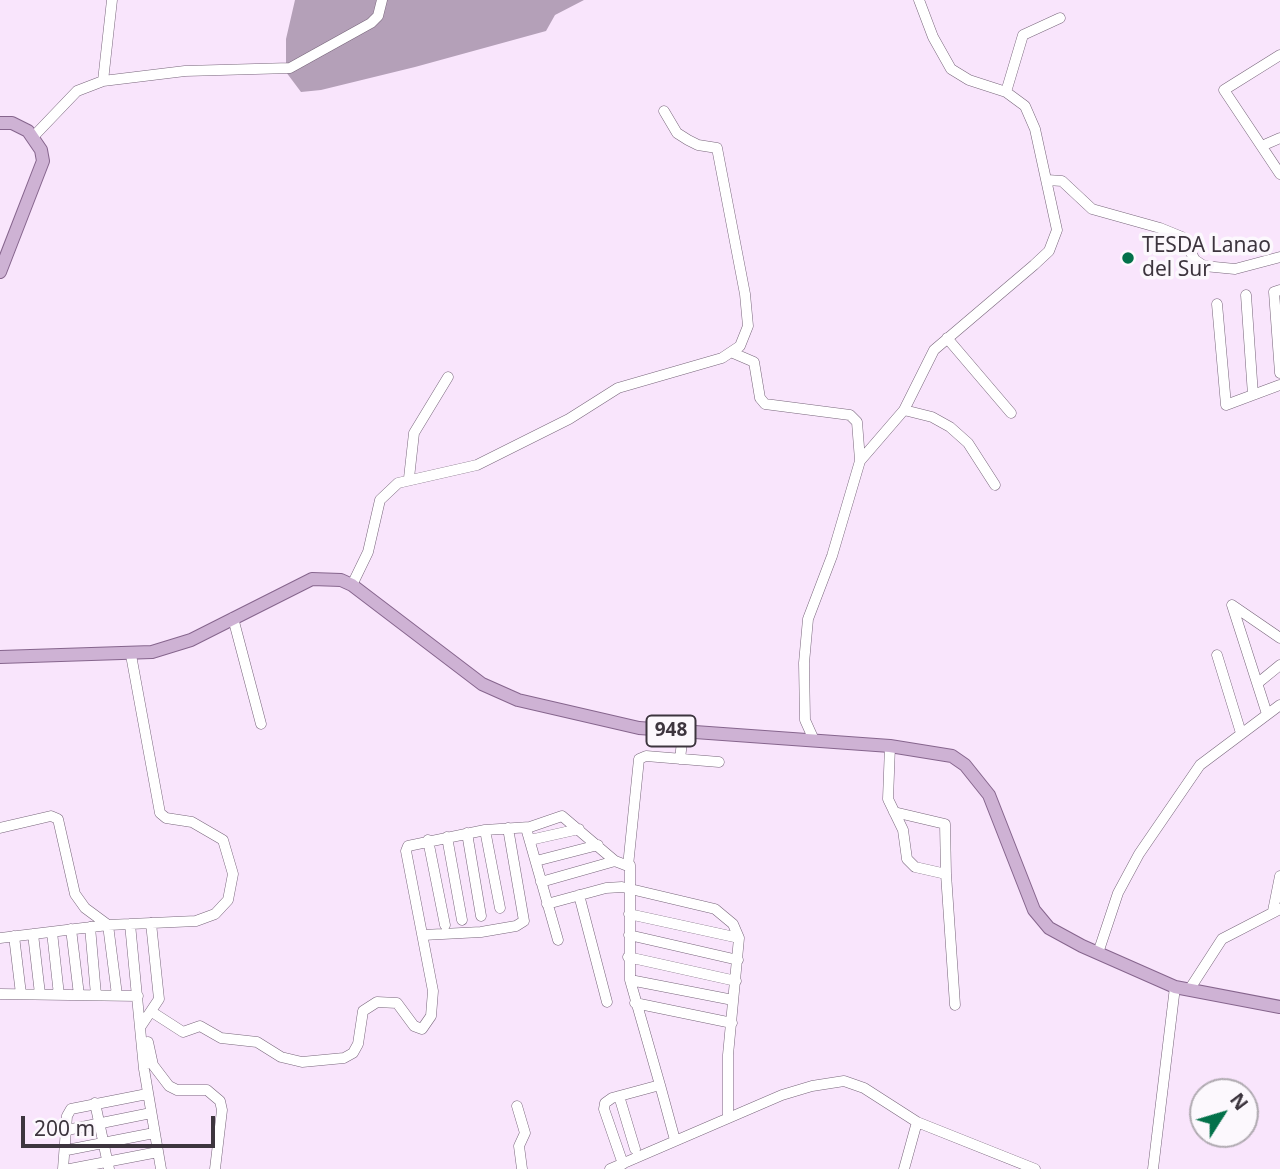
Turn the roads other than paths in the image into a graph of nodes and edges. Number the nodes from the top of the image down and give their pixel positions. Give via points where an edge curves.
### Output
1 (112, 0) edge
2 (382, 0) edge
3 (919, 0) edge
4 (1060, 18) dead end
5 (1280, 55) edge
6 (103, 81) junction
7 (1006, 92) junction
8 (664, 111) dead end
9 (0, 123) edge
10 (33, 137) junction
11 (1280, 138) edge
12 (1264, 145) junction
13 (1280, 174) edge
14 (1047, 180) junction
15 (1280, 257) edge
16 (0, 272) edge
17 (1280, 290) edge
18 (1246, 295) dead end
19 (1217, 304) dead end
20 (1278, 324) edge
21 (947, 338) junction
22 (733, 353) junction
23 (1280, 373) edge
24 (448, 377) dead end
25 (1280, 385) edge
26 (1253, 395) junction
27 (904, 411) junction
28 (1011, 413) dead end
29 (860, 461) junction
30 (408, 478) junction
31 (995, 485) dead end
32 (352, 585) junction
33 (233, 618) junction
34 (1280, 638) edge
35 (131, 654) junction
36 (1217, 655) dead end
37 (0, 657) edge
38 (1280, 664) edge
39 (1258, 683) junction
40 (1280, 705) edge
41 (1267, 714) junction
42 (805, 720) junction
43 (261, 724) dead end
44 (683, 733) junction
45 (1241, 733) junction
46 (793, 739) junction
47 (814, 740) junction
48 (890, 746) junction
49 (680, 759) junction
50 (719, 762) dead end
51 (894, 812) junction
52 (0, 828) edge
53 (508, 828) junction
54 (526, 828) junction
55 (579, 829) junction
56 (485, 830) junction
57 (467, 833) junction
58 (447, 837) junction
59 (428, 840) junction
60 (530, 840) junction
61 (598, 845) junction
62 (536, 861) junction
63 (615, 861) junction
64 (629, 865) junction
65 (946, 874) junction
66 (1280, 876) edge
67 (541, 882) junction
68 (630, 889) junction
69 (579, 895) junction
70 (547, 904) junction
71 (500, 908) dead end
72 (1276, 910) edge
73 (629, 914) junction
74 (481, 916) dead end
75 (462, 920) dead end
76 (151, 923) junction
77 (130, 924) junction
78 (108, 925) junction
79 (444, 925) dead end
80 (90, 927) junction
81 (71, 929) junction
82 (52, 932) junction
83 (33, 934) junction
84 (629, 935) junction
85 (13, 936) junction
86 (423, 936) junction
87 (0, 938) edge
88 (739, 938) junction
89 (558, 940) dead end
90 (1098, 953) junction
91 (628, 957) junction
92 (738, 960) junction
93 (630, 980) junction
94 (736, 981) junction
95 (0, 982) edge
96 (1175, 987) junction
97 (1189, 990) junction
98 (1, 994) edge
99 (21, 994) junction
100 (40, 995) junction
101 (59, 995) junction
102 (79, 995) junction
103 (96, 995) junction
104 (117, 995) junction
105 (138, 996) junction
106 (733, 1000) junction
107 (607, 1002) dead end
108 (635, 1003) junction
109 (955, 1005) dead end
110 (1280, 1007) edge
111 (152, 1012) junction
112 (142, 1023) junction
113 (732, 1023) junction
114 (660, 1085) junction
115 (147, 1094) junction
116 (619, 1096) junction
117 (95, 1103) junction
118 (517, 1106) dead end
119 (151, 1113) junction
120 (728, 1115) junction
121 (917, 1122) junction
122 (99, 1124) junction
123 (66, 1130) junction
124 (155, 1133) junction
125 (675, 1140) junction
126 (104, 1143) junction
127 (635, 1149) junction
128 (66, 1150) junction
129 (158, 1152) junction
130 (648, 1153) junction
131 (621, 1159) junction
132 (108, 1166) edge
133 (64, 1169) edge
134 (70, 1169) edge
135 (161, 1169) edge
136 (215, 1169) edge
137 (522, 1169) edge
138 (610, 1169) edge
139 (904, 1169) edge
140 (1035, 1169) edge
141 (1153, 1169) edge

1 - 6 street
2 - 6 street via 371,23 290,68 186,71
3 - 7 street via 951,69 968,80
4 - 7 street via 1023,35
5 - 12 street via 1224,90
6 - 10 street via 77,91
7 - 14 street via 1029,113
8 - 22 street via 677,133 698,145 717,148 721,161 748,313 745,337
9 - 10 main road via 20,125
10 - 16 main road via 41,150 41,172
11 - 12 street
12 - 13 street
14 - 15 street via 1062,181 1092,209 1182,237 1195,260 1204,266 1235,269
14 - 21 street via 1056,217 1055,241 1034,265
17 - 20 street via 1273,292
18 - 26 street
19 - 26 street via 1226,405
20 - 23 street
21 - 27 street via 927,360
21 - 28 street
22 - 29 street via 754,362 765,404 850,415 857,422
22 - 30 street via 618,388 569,419 477,465
24 - 30 street via 414,433
25 - 26 street
27 - 29 street
27 - 31 street via 932,417 950,427 968,443
29 - 42 street via 808,619
30 - 32 street via 380,500 368,552
32 - 33 main road, 948 via 312,579
32 - 44 main road, 948 via 501,694 626,725
33 - 35 main road, 948 via 174,647
33 - 43 street
34 - 39 street via 1232,605
35 - 37 main road, 948
35 - 76 street via 160,813 217,835 228,848 233,874 228,901 215,914 196,921
36 - 45 street
38 - 39 street
39 - 41 street
40 - 41 street
41 - 45 street
42 - 46 street
42 - 47 street
44 - 46 main road, 948
44 - 49 street
45 - 90 street via 1200,765 1139,854 1118,893
46 - 47 main road, 948
47 - 48 main road, 948
48 - 51 street via 887,788
48 - 90 main road, 948 via 936,751 965,765 979,779 999,814 1034,910 1049,928
49 - 50 street
49 - 64 street via 639,759
51 - 65 street via 911,864
51 - 65 street via 944,824
52 - 78 street via 57,818 75,894
53 - 54 street
53 - 56 street
53 - 86 street via 524,921 481,932
54 - 55 street via 562,816
54 - 60 street
55 - 60 street
55 - 61 street
56 - 57 street
56 - 71 street
57 - 58 street
57 - 74 street
58 - 59 street
58 - 75 street
59 - 79 street
59 - 86 street via 410,844 406,851
60 - 62 street
61 - 62 street
61 - 63 street
62 - 67 street
63 - 64 street
63 - 67 street
64 - 68 street
65 - 109 street
66 - 72 street
67 - 70 street
68 - 69 street via 614,887
68 - 73 street
68 - 88 street via 715,909 733,923
69 - 70 street
69 - 107 street
70 - 89 street
72 - 97 street via 1222,939
73 - 84 street
73 - 88 street
76 - 77 street
76 - 111 street via 159,999
77 - 78 street
77 - 105 street
78 - 80 street
78 - 104 street
80 - 81 street
80 - 103 street
81 - 82 street
81 - 102 street
82 - 83 street
82 - 101 street
83 - 85 street
83 - 100 street
84 - 91 street
84 - 92 street
85 - 87 street
85 - 99 street
86 - 111 street via 433,991 428,1024 416,1028 391,1001 370,1005 361,1017 355,1050 344,1058 294,1061 257,1042 221,1038 200,1026 183,1032
88 - 92 street
90 - 96 main road, 948
91 - 93 street
91 - 94 street
92 - 94 street
93 - 106 street
93 - 108 street
94 - 106 street
95 - 98 street
96 - 97 main road, 948
96 - 141 street
97 - 110 main road, 948
98 - 99 street
99 - 100 street
100 - 101 street
101 - 102 street
102 - 103 street
103 - 104 street
104 - 105 street
105 - 112 street
106 - 113 street
108 - 113 street
108 - 114 street
111 - 112 street
112 - 115 street
112 - 136 street via 150,1059 166,1083 177,1090 206,1090 220,1101
113 - 120 street
114 - 116 street
114 - 125 street
115 - 117 street
115 - 119 street
116 - 127 street
116 - 131 street via 604,1106
117 - 122 street
117 - 123 street via 71,1109
118 - 137 street via 525,1133 519,1146
119 - 122 street
119 - 124 street
120 - 121 street via 802,1088 844,1081 864,1088
120 - 125 street
121 - 139 street
121 - 140 street
122 - 123 street
122 - 126 street
123 - 128 street
124 - 126 street
124 - 129 street
125 - 130 street
126 - 128 street
126 - 132 street
127 - 130 street
127 - 131 street
128 - 133 street
129 - 132 street
129 - 135 street
130 - 131 street
131 - 138 street
132 - 134 street

